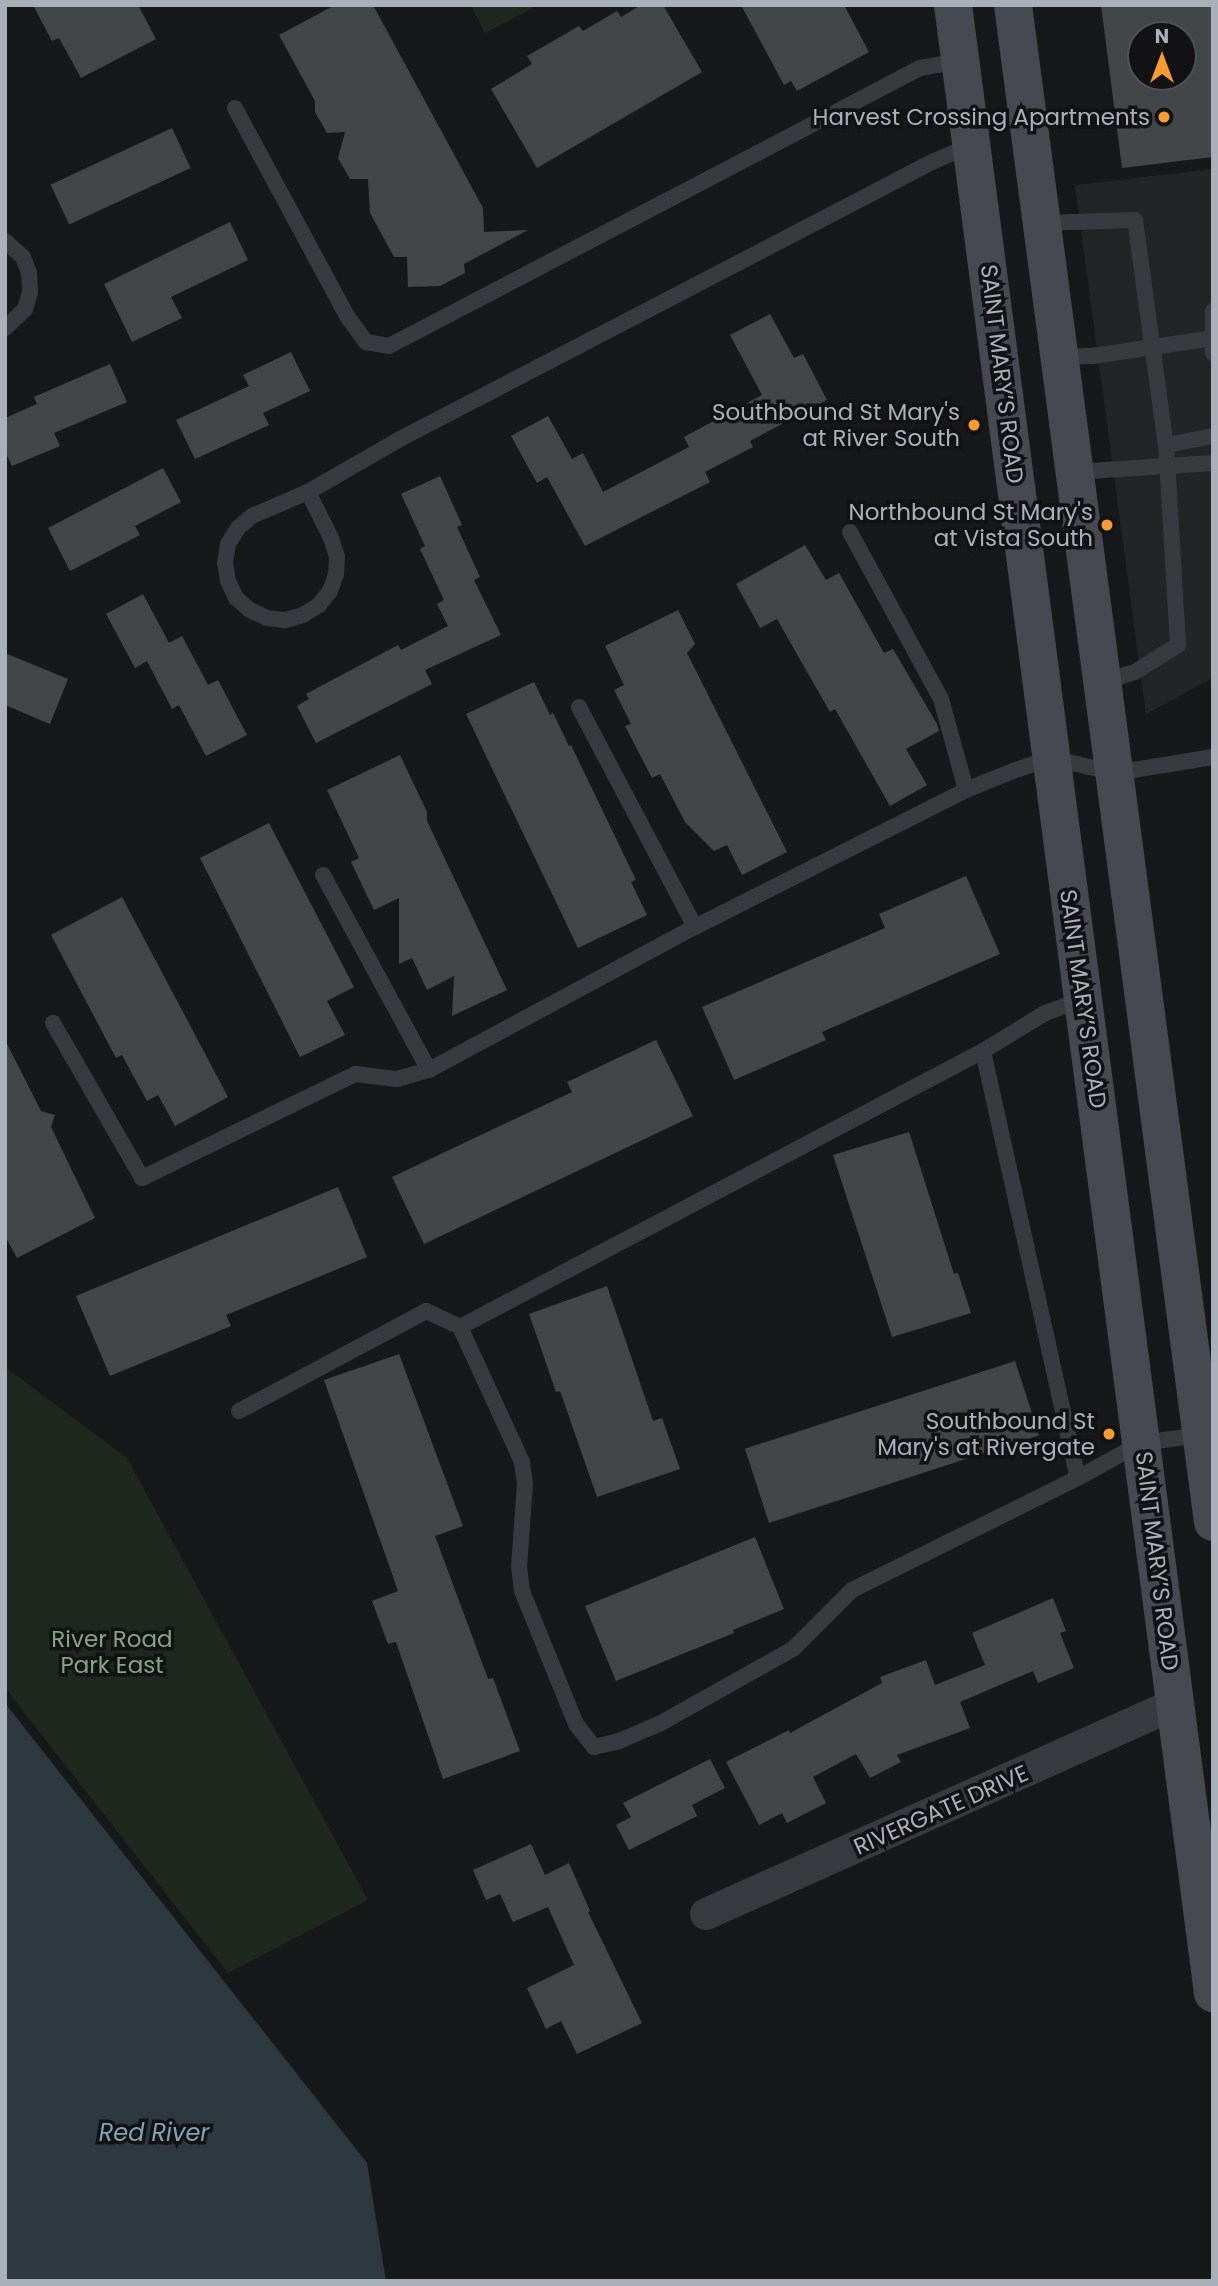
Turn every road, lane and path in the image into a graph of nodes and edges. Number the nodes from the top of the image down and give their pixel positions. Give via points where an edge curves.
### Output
1 (953, 5) edge
2 (1013, 5) edge
3 (960, 61) junction
4 (235, 108) dead end
5 (972, 145) junction
6 (1041, 223) junction
7 (5, 241) edge
8 (993, 309) junction
9 (1213, 311) edge
10 (5, 328) edge
11 (1212, 343) edge
12 (1152, 347) junction
13 (1059, 357) junction
14 (1213, 436) edge
15 (1166, 445) junction
16 (1213, 464) edge
17 (1167, 468) junction
18 (1074, 472) junction
19 (308, 492) junction
20 (850, 532) dead end
21 (1102, 682) junction
22 (579, 707) dead end
23 (1213, 757) edge
24 (1051, 758) junction
25 (1115, 774) junction
26 (966, 790) junction
27 (323, 874) dead end
28 (695, 927) junction
29 (1084, 999) junction
30 (53, 1023) dead end
31 (983, 1051) junction
32 (429, 1070) junction
33 (460, 1327) junction
34 (239, 1410) dead end
35 (1201, 1435) junction
36 (1141, 1443) junction
37 (1078, 1478) junction
38 (1213, 1522) edge
39 (1175, 1704) junction
40 (706, 1914) dead end
41 (1213, 1993) edge

1 - 3 main road, SAINT MARY’S ROAD
2 - 6 main road
3 - 4 lane via 920,68 388,346 366,342 347,316
3 - 5 main road, SAINT MARY’S ROAD
5 - 8 main road, SAINT MARY’S ROAD
5 - 19 lane via 412,433
6 - 12 lane via 1135,220
6 - 13 main road
7 - 10 lane via 23,257 30,273 30,292 25,309
8 - 13 main road
8 - 24 main road, SAINT MARY’S ROAD
9 - 11 lane
11 - 12 lane
12 - 13 lane
12 - 15 lane
13 - 18 main road
14 - 15 lane
15 - 17 lane
16 - 17 lane
17 - 18 lane
17 - 21 lane via 1178,646 1135,672
18 - 21 main road
19 - 19 lane via 252,516 229,544 225,563 236,598 267,618 303,615 330,591 336,574 331,538
20 - 26 lane via 941,699
21 - 25 main road
22 - 28 lane
23 - 25 lane
24 - 25 lane
24 - 26 lane
24 - 29 main road, SAINT MARY’S ROAD
25 - 35 main road
26 - 28 lane
27 - 32 lane
28 - 32 lane
29 - 31 lane via 1045,1013
29 - 36 main road, SAINT MARY’S ROAD
30 - 32 lane via 142,1178 355,1074 397,1079
31 - 33 lane
31 - 37 lane
33 - 34 lane via 426,1311
33 - 37 lane via 522,1462 522,1591 576,1724 594,1747 661,1723 793,1649 852,1590
35 - 36 lane
35 - 38 main road
36 - 37 lane
36 - 39 main road, SAINT MARY’S ROAD
39 - 40 street, RIVERGATE DRIVE
39 - 41 main road, SAINT MARY’S ROAD

